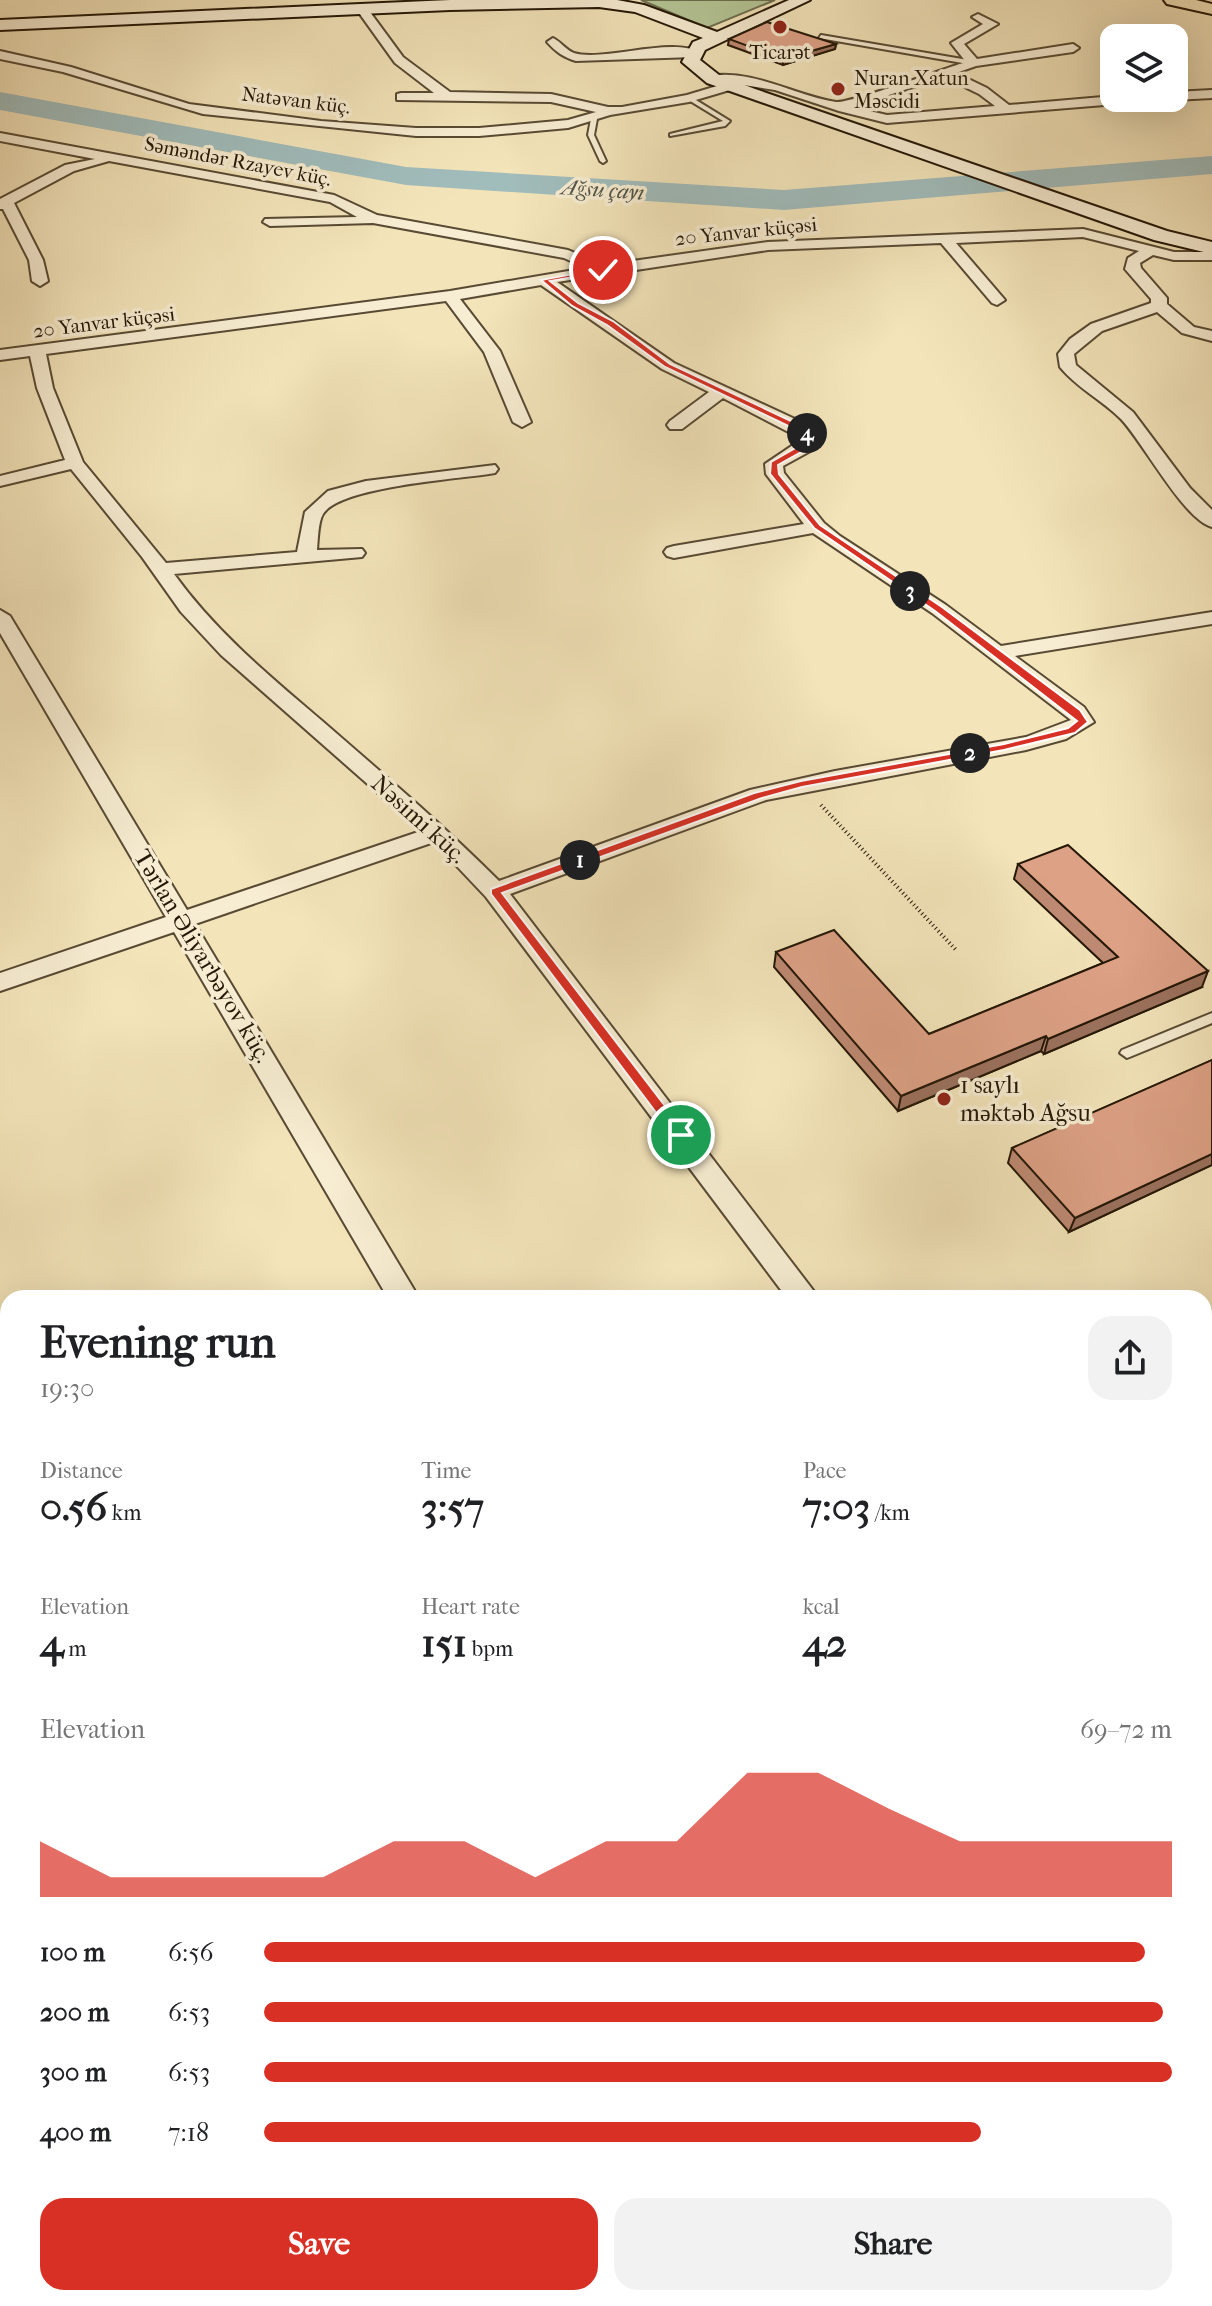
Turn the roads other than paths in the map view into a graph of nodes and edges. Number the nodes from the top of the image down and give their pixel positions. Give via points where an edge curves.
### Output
1 (802, 0) edge
2 (1173, 0) edge
3 (560, 1) edge
4 (626, 2) edge
5 (1212, 9) edge
6 (363, 10) junction
7 (978, 17) dead end
8 (0, 25) edge
9 (716, 37) junction
10 (821, 37) edge
11 (553, 42) dead end
12 (1073, 48) dead end
13 (694, 53) junction
14 (0, 55) edge
15 (974, 63) junction
16 (946, 73) junction
17 (721, 82) junction
18 (1212, 94) edge
19 (1188, 95) edge
20 (447, 96) junction
21 (401, 97) dead end
22 (689, 98) junction
23 (1100, 101) edge
24 (840, 107) junction
25 (1006, 109) junction
26 (607, 111) junction
27 (594, 119) junction
28 (672, 135) dead end
29 (0, 137) edge
30 (115, 158) junction
31 (603, 161) dead end
32 (3, 204) edge
33 (373, 219) junction
34 (270, 222) dead end
35 (945, 239) junction
36 (1212, 248) edge
37 (1150, 251) junction
38 (1212, 256) edge
39 (603, 270) junction
40 (544, 280) junction
41 (40, 281) dead end
42 (450, 296) junction
43 (997, 300) dead end
44 (1159, 305) junction
45 (1212, 336) edge
46 (37, 350) junction
47 (0, 355) edge
48 (720, 392) junction
49 (522, 422) dead end
50 (676, 425) dead end
51 (75, 463) junction
52 (489, 469) dead end
53 (0, 481) edge
54 (1184, 492) junction
55 (1212, 493) edge
56 (1212, 521) edge
57 (817, 527) junction
58 (674, 552) dead end
59 (355, 553) dead end
60 (306, 557) junction
61 (161, 569) junction
62 (0, 616) edge
63 (1212, 618) edge
64 (997, 653) junction
65 (438, 833) junction
66 (495, 891) junction
67 (182, 921) junction
68 (0, 982) edge
69 (1212, 1018) edge
70 (1127, 1053) dead end
71 (399, 1290) edge
72 (798, 1290) edge

1 - 9 main road
2 - 5 main road
3 - 4 main road
3 - 6 main road
4 - 9 main road
6 - 8 main road
6 - 20 street via 399,60
7 - 15 street via 992,24 957,43
9 - 13 main road
10 - 15 lane
11 - 13 street via 576,57
12 - 15 street
13 - 17 main road via 691,62
14 - 27 street, Natəvan küç. via 65,68 177,104 385,133 466,134
15 - 16 street
16 - 24 street
16 - 25 street
17 - 22 street
17 - 24 street via 753,80
17 - 36 main road via 1161,236
18 - 19 street
20 - 21 street
20 - 26 street via 551,98
22 - 26 street
22 - 28 lane via 727,121
23 - 25 street
24 - 25 street via 887,119
26 - 27 street
27 - 31 lane via 591,135
29 - 30 street, Səməndər Rzayev küç.
30 - 32 street via 70,168
30 - 33 street, Səməndər Rzayev küç. via 334,199
32 - 41 street via 36,260
33 - 34 street
33 - 39 street, Səməndər Rzayev küç. via 568,254
35 - 37 street, 20 Yanvar küçəsi via 1083,233
35 - 39 street, 20 Yanvar küçəsi via 768,246
35 - 43 street
37 - 38 street, 20 Yanvar küçəsi
37 - 44 street via 1133,261 1133,269 1159,298
39 - 40 street, 20 Yanvar küçəsi
40 - 42 street, 20 Yanvar küçəsi
40 - 48 street via 668,366
42 - 46 street, 20 Yanvar küçəsi
42 - 49 street via 492,351
44 - 45 street via 1188,330
44 - 54 street via 1094,327 1078,336 1066,354 1068,367 1127,416
46 - 47 street, 20 Yanvar küçəsi
46 - 51 street, Nəsimi küç. via 45,388
48 - 50 street
48 - 57 street via 811,438 808,445 774,464 775,474
51 - 53 street
51 - 61 street, Nəsimi küç.
52 - 60 street via 334,495 314,512
54 - 55 street
54 - 56 street
57 - 58 street
57 - 64 street
59 - 60 street
60 - 61 street
61 - 65 street, Nəsimi küç. via 228,651
62 - 67 street, Tərlan Əliyarbəyov küç.
63 - 64 street
64 - 66 street via 1083,722 1072,730 1004,747 758,795
65 - 66 street, Nəsimi küç.
65 - 67 street
66 - 72 street, Nəsimi küç.
67 - 68 street
67 - 71 street, Tərlan Əliyarbəyov küç.
69 - 70 lane

